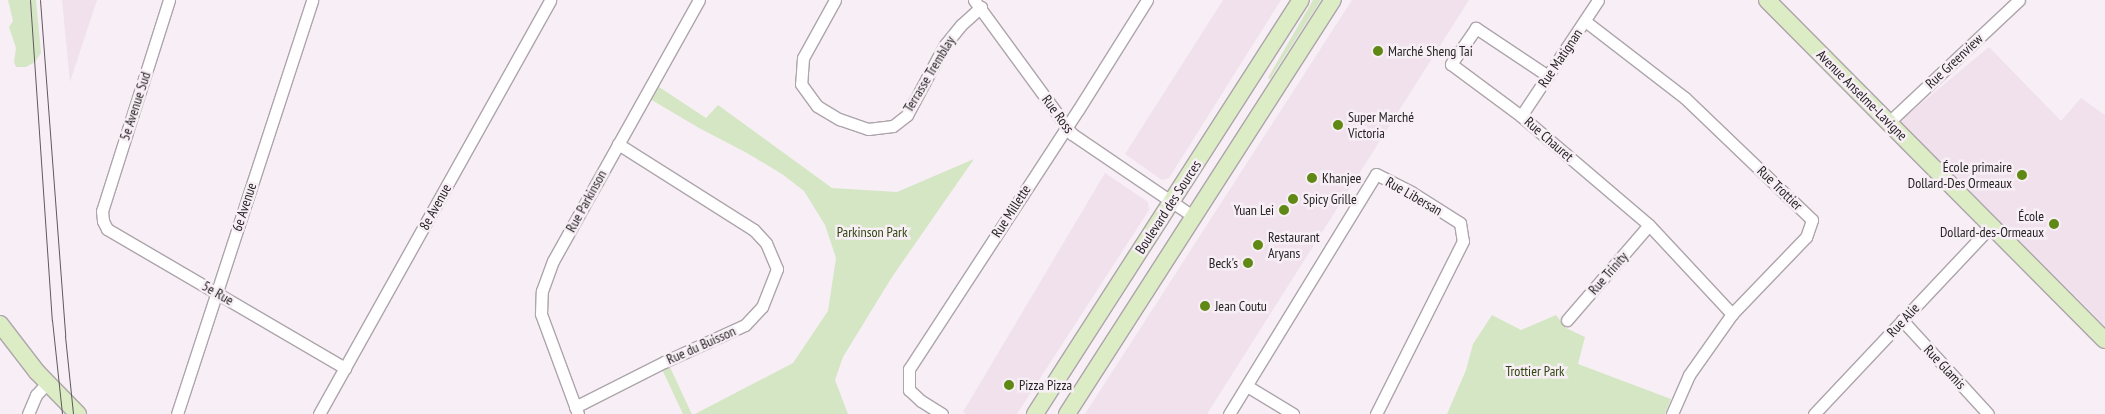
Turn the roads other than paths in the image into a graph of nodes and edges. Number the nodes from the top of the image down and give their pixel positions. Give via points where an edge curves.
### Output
1 (169, 0) edge
2 (312, 0) edge
3 (550, 0) edge
4 (699, 0) edge
5 (835, 0) edge
6 (1146, 0) edge
7 (1301, 0) edge
8 (1333, 0) edge
9 (1598, 0) edge
10 (1767, 0) edge
11 (2019, 0) edge
12 (978, 4) edge
13 (1585, 21) junction
14 (1548, 76) junction
15 (1521, 116) junction
16 (1890, 122) junction
17 (1066, 126) junction
18 (618, 144) junction
19 (1171, 202) junction
20 (102, 211) joint
21 (1194, 217) junction
22 (1649, 225) junction
23 (1991, 226) junction
24 (217, 291) junction
25 (1732, 314) junction
26 (0, 315) edge
27 (1567, 320) dead end
28 (1902, 320) junction
29 (0, 324) edge
30 (12, 339) junction
31 (2105, 340) edge
32 (345, 368) junction
33 (47, 383) junction
34 (1247, 386) junction
35 (576, 410) edge
36 (1039, 413) edge
37 (28, 414) edge
38 (78, 414) edge
39 (177, 414) edge
40 (319, 414) edge
41 (942, 414) edge
42 (1067, 414) edge
43 (1229, 414) edge
44 (1293, 414) edge
45 (1376, 414) edge
46 (1672, 414) edge
47 (1814, 414) edge
48 (1988, 414) edge

1 - 20 street, 5e Avenue Sud
2 - 24 street, 6e Avenue
3 - 32 street, 8e Avenue
4 - 18 street, Rue Parkinson
5 - 12 street, Terrasse Tremblay via 803,58 801,84 817,106 839,119 868,129 893,126 907,115 944,46
6 - 17 street, Rue Millette
7 - 19 main road, Boulevard des Sources
8 - 21 main road, Boulevard des Sources
9 - 13 street, Rue Matignan
10 - 16 main road, Avenue Anselme-Lavigne
11 - 16 street, Rue Greenview
12 - 17 street, Rue Ross
13 - 14 street, Rue Matignan
13 - 25 street, Rue Trottier via 1685,98 1812,220 1806,236
14 - 15 street, Rue Matignan
14 - 15 street, Rue Chauret via 1476,28 1451,64
15 - 22 street, Rue Chauret
16 - 23 main road, Avenue Anselme-Lavigne
17 - 19 street, Rue Ross via 1081,142
17 - 41 street, Rue Millette via 908,369 909,390
18 - 35 street, Rue Parkinson via 553,261 542,290 541,314
18 - 35 street, Rue du Buisson via 754,230 766,243 777,269 762,307 746,325 664,362
19 - 21 street, Rue Ross
19 - 36 main road, Boulevard des Sources
20 - 24 street, 5e Rue via 108,229
21 - 42 main road, Boulevard des Sources
22 - 25 street, Rue Chauret
22 - 27 street, Rue Trinity
23 - 28 street, Rue Alie
23 - 31 main road, Avenue Anselme-Lavigne
24 - 32 street, 5e Rue
24 - 39 street, 6e Avenue
25 - 46 street, Rue Trottier via 1689,375
26 - 30 main road
28 - 47 street, Rue Alie
28 - 48 street, Rue Glamis
29 - 30 main road
30 - 33 main road
32 - 40 street, 8e Avenue
33 - 37 street via 36,395
33 - 38 main road
34 - 43 street, Rue Libersan
34 - 44 street
34 - 45 street, Rue Libersan via 1376,174 1460,223 1464,241

